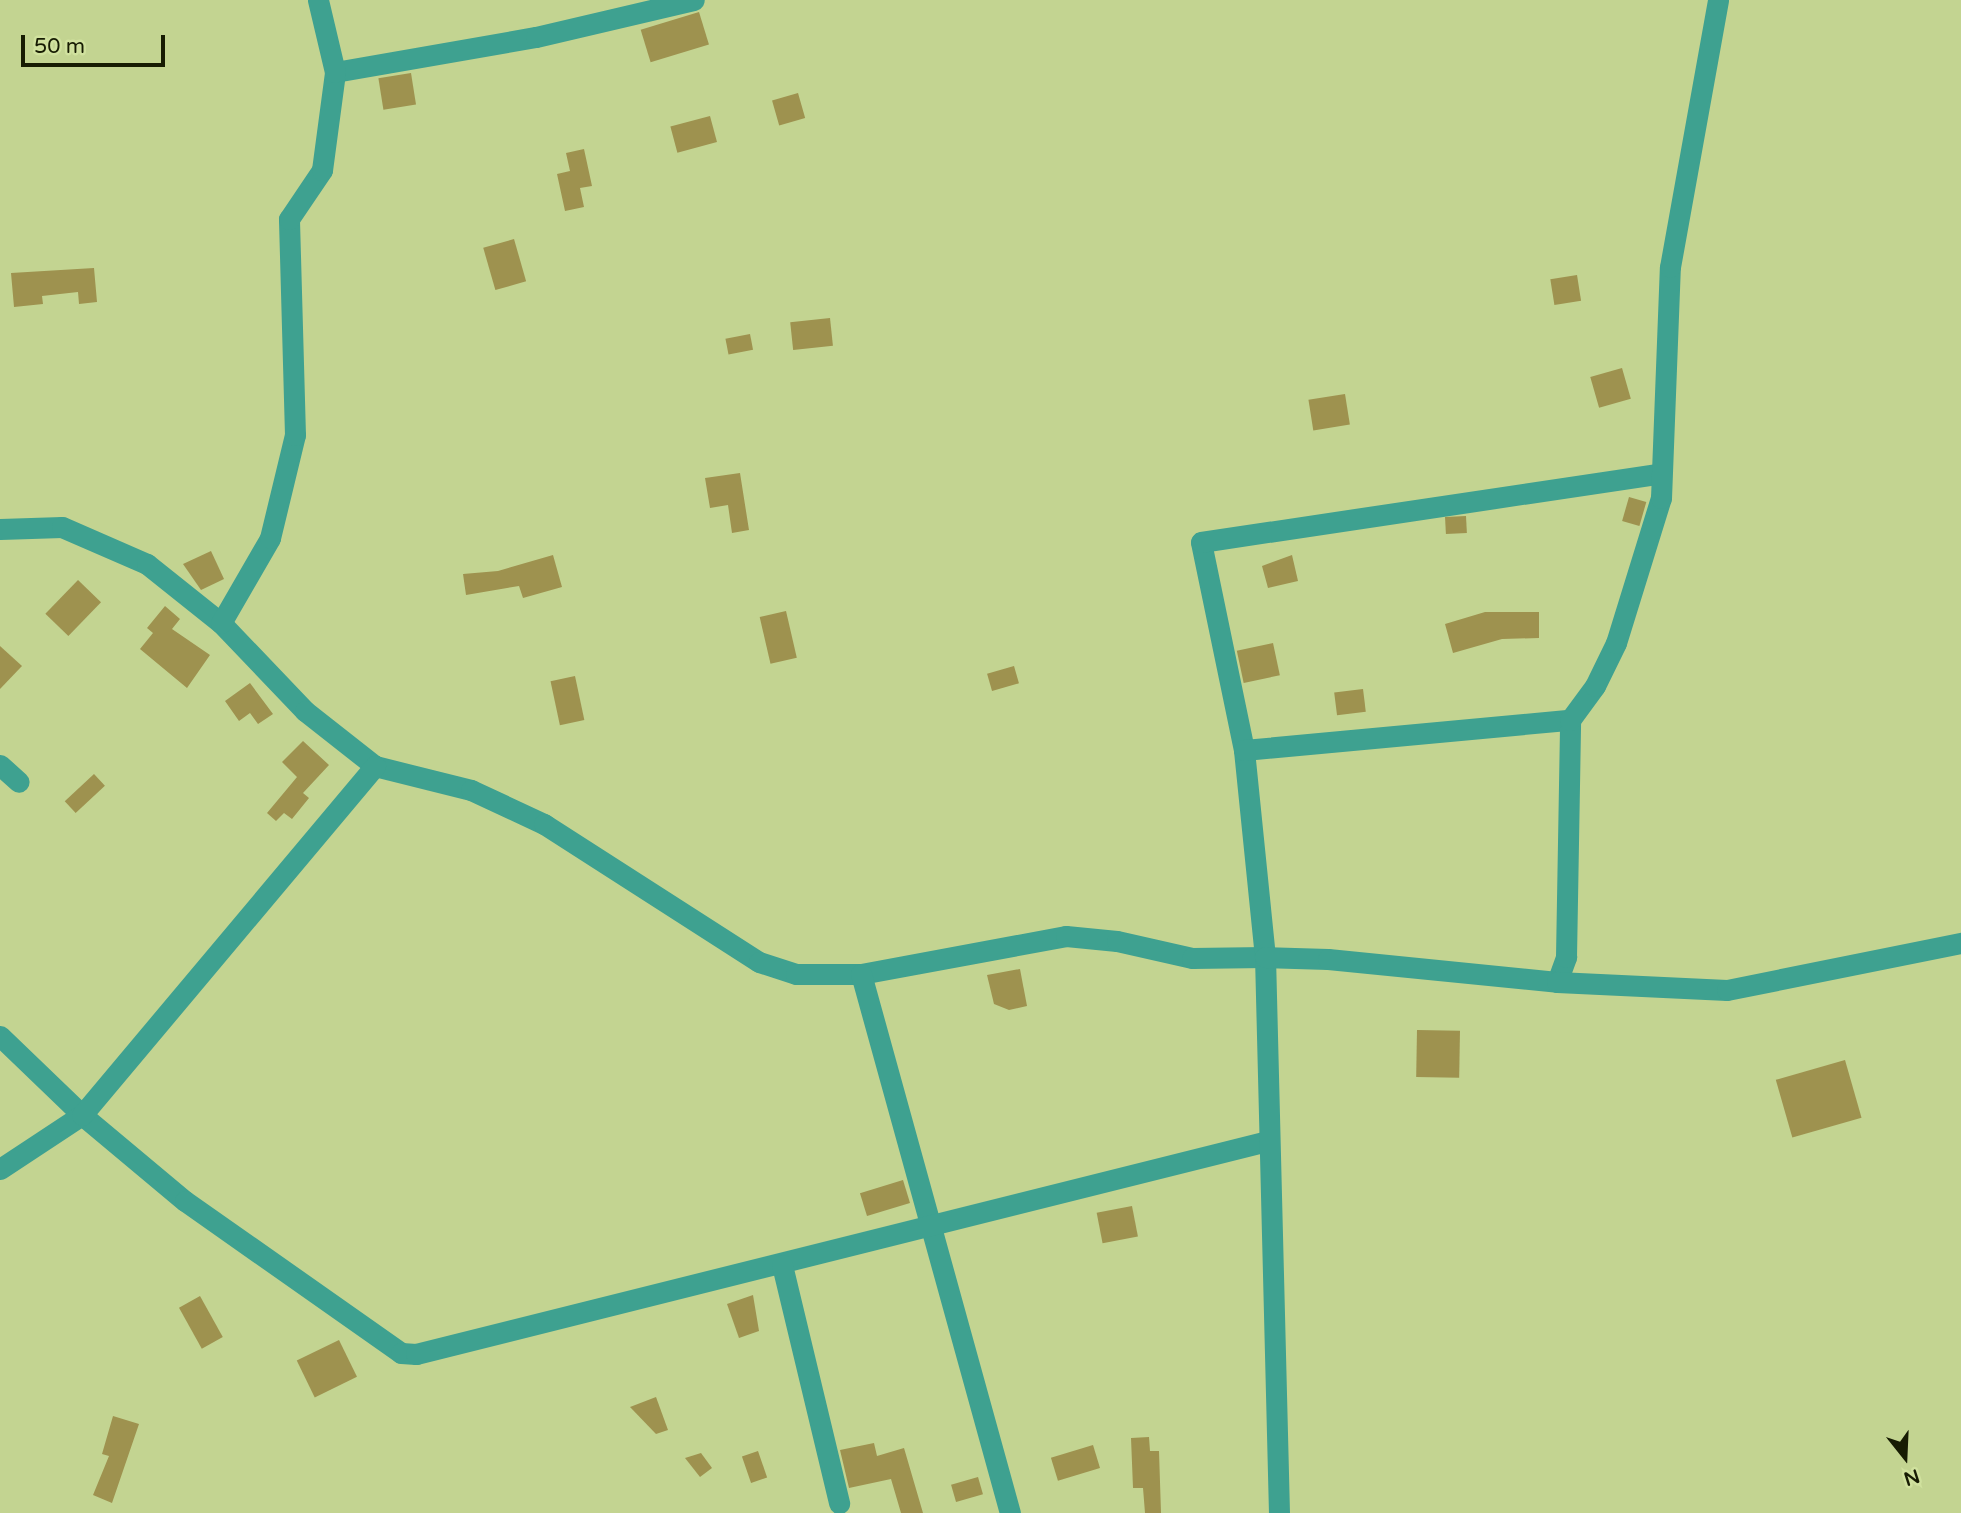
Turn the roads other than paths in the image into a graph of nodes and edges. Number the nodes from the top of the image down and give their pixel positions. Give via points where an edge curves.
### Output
1 (318, 0) edge
2 (694, 0) edge
3 (1718, 0) edge
4 (335, 72) junction
5 (1661, 473) junction
6 (0, 529) edge
7 (221, 623) junction
8 (1570, 720) junction
9 (1244, 750) junction
10 (0, 765) edge
11 (376, 766) junction
12 (19, 782) dead end
13 (1961, 943) edge
14 (1265, 957) junction
15 (861, 974) junction
16 (1557, 982) junction
17 (0, 1036) edge
18 (82, 1115) junction
19 (1267, 1142) junction
20 (0, 1169) edge
21 (930, 1228) junction
22 (782, 1265) junction
23 (839, 1503) dead end
24 (1010, 1513) edge
25 (1279, 1513) edge

1 - 4 street
2 - 4 street via 537,37
3 - 5 street via 1670,267
4 - 7 street via 322,170 289,219 295,436 270,538
5 - 8 street via 1661,498 1616,643 1595,686
5 - 9 street via 1201,542
6 - 7 street via 62,527 147,564
7 - 11 street via 306,711
8 - 9 street
8 - 16 street via 1566,957
9 - 14 street
10 - 12 street
11 - 15 street via 471,790 544,824 759,962 796,974
11 - 18 street
13 - 16 street via 1727,990
14 - 15 street via 1192,958 1117,941 1066,936
14 - 16 street via 1328,958
14 - 19 street
15 - 21 street
17 - 18 street
18 - 20 street
18 - 22 street via 185,1201 401,1353 416,1354
19 - 21 street
19 - 25 street
21 - 22 street
21 - 24 street
22 - 23 street

